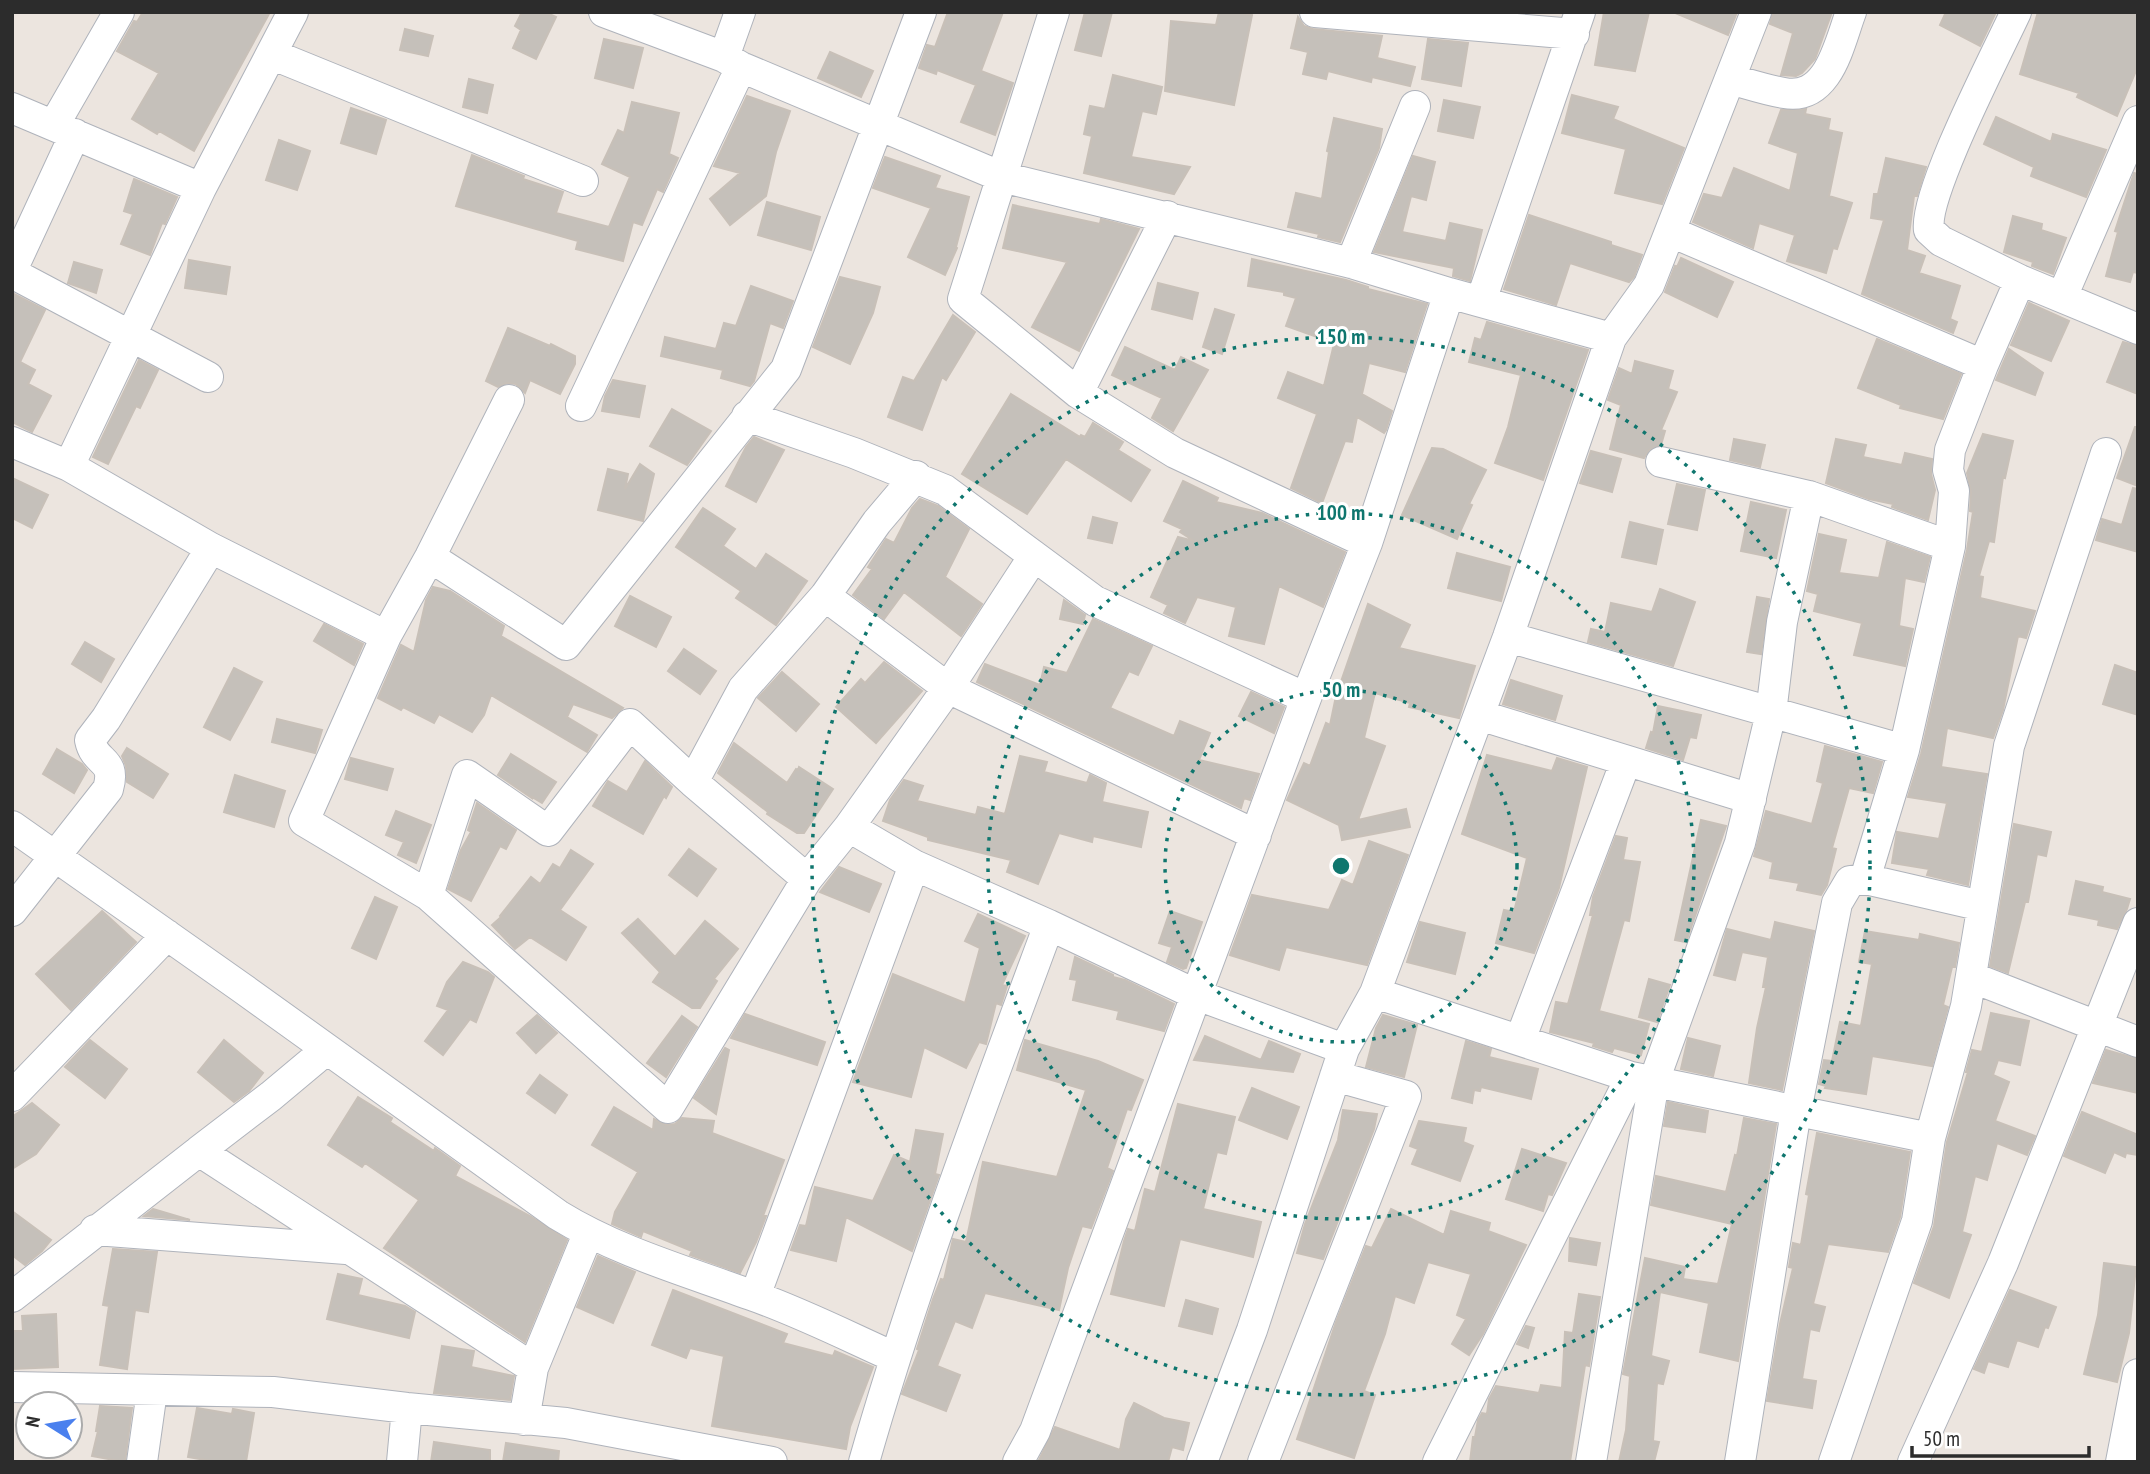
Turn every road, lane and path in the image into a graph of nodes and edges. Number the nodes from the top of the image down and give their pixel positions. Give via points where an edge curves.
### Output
1 (119, 12) edge
2 (293, 12) edge
3 (604, 12) edge
4 (740, 12) edge
5 (921, 12) edge
6 (1054, 12) edge
7 (1756, 12) edge
8 (1851, 12) edge
9 (2016, 12) edge
10 (1329, 13) edge
11 (1577, 23) edge
12 (271, 54) junction
13 (733, 62) junction
14 (1730, 79) junction
15 (1415, 106) dead end
16 (12, 108) edge
17 (876, 126) junction
18 (65, 130) junction
19 (2134, 140) edge
20 (1002, 177) junction
21 (583, 181) dead end
22 (201, 188) junction
23 (1167, 216) junction
24 (1671, 232) junction
25 (1351, 263) junction
26 (12, 272) edge
27 (2020, 280) junction
28 (1448, 293) junction
29 (2062, 297) junction
30 (1481, 300) junction
31 (2138, 329) edge
32 (132, 336) junction
33 (1611, 338) junction
34 (1983, 365) junction
35 (208, 377) dead end
36 (1078, 393) junction
37 (509, 400) dead end
38 (581, 406) dead end
39 (747, 416) junction
40 (12, 442) edge
41 (2106, 453) dead end
42 (1661, 462) dead end
43 (69, 466) junction
44 (916, 476) junction
45 (1809, 496) junction
46 (1367, 543) junction
47 (1950, 546) junction
48 (211, 548) junction
49 (1034, 556) junction
50 (430, 557) junction
51 (825, 596) junction
52 (386, 636) junction
53 (1508, 637) junction
54 (948, 688) junction
55 (1306, 698) junction
56 (1771, 713) junction
57 (1479, 715) junction
58 (1905, 750) junction
59 (1626, 761) junction
60 (693, 782) junction
61 (1751, 799) junction
62 (12, 826) edge
63 (849, 827) junction
64 (1256, 835) junction
65 (55, 857) junction
66 (914, 865) junction
67 (807, 879) junction
68 (1866, 879) junction
69 (428, 895) junction
70 (1982, 906) junction
71 (12, 911) edge
72 (2138, 923) edge
73 (1049, 925) junction
74 (167, 936) junction
75 (1971, 977) junction
76 (1375, 993) junction
77 (1197, 995) junction
78 (2096, 1027) junction
79 (1520, 1040) junction
80 (2138, 1042) edge
81 (326, 1050) junction
82 (1339, 1062) junction
83 (1643, 1079) junction
84 (12, 1096) edge
85 (1796, 1111) junction
86 (1930, 1138) junction
87 (199, 1151) junction
88 (95, 1230) junction
89 (588, 1234) junction
90 (351, 1250) junction
91 (755, 1296) junction
92 (12, 1297) edge
93 (894, 1357) junction
94 (533, 1368) junction
95 (2138, 1374) edge
96 (12, 1387) edge
97 (152, 1391) junction
98 (407, 1408) junction
99 (524, 1420) junction
100 (142, 1462) edge
101 (402, 1462) edge
102 (772, 1462) edge
103 (864, 1462) edge
104 (1018, 1462) edge
105 (1202, 1462) edge
106 (1263, 1462) edge
107 (1438, 1462) edge
108 (1591, 1462) edge
109 (1740, 1462) edge
110 (1834, 1462) edge
111 (1913, 1462) edge
112 (2121, 1462) edge

1 - 18 street
2 - 12 street
3 - 13 street
4 - 13 street
5 - 17 street
6 - 20 street
7 - 14 street
8 - 14 street via 1825,77 1815,89 1786,94
9 - 27 street via 1950,156 1928,223 1941,242
10 - 11 street
11 - 30 street
12 - 21 street
12 - 22 street
13 - 17 street
13 - 38 street
14 - 24 street
15 - 25 street
16 - 18 street
17 - 20 street
17 - 39 street via 786,369
18 - 22 street
18 - 26 street
19 - 29 street
20 - 23 street
20 - 36 street via 963,299
22 - 32 street
23 - 25 street
23 - 36 street
24 - 33 street via 1649,285
24 - 34 street
25 - 28 street
26 - 32 street
27 - 29 street
27 - 34 street
28 - 30 street
28 - 46 street
29 - 31 street
30 - 33 street
32 - 35 street
32 - 43 street
33 - 53 street
34 - 47 street via 1950,450 1948,470 1954,491
36 - 46 street via 1175,453
37 - 50 street
39 - 44 street
39 - 50 street via 566,645
40 - 43 street
41 - 70 street via 2009,746
42 - 45 street
43 - 48 street
44 - 49 street via 945,490
44 - 51 street
45 - 47 street
45 - 56 street via 1783,622
46 - 55 street
47 - 58 street
48 - 52 street
48 - 65 street via 90,740 109,768 108,789
49 - 54 street
49 - 55 street via 1096,601
50 - 52 street
51 - 54 street
51 - 60 street via 743,689
52 - 69 street via 304,821
53 - 56 street
53 - 57 street
54 - 63 street
54 - 64 street
55 - 64 street
56 - 58 street
56 - 61 street
57 - 59 street
57 - 76 street
58 - 68 street
59 - 61 street
59 - 79 street
60 - 67 street
60 - 69 street via 630,724 548,831 467,775
61 - 83 street via 1740,843
62 - 65 street
63 - 66 street
63 - 67 street
64 - 77 street
65 - 71 street
65 - 74 street
66 - 73 street
66 - 91 street
67 - 69 street via 668,1108
68 - 70 street
68 - 85 street via 1850,881 1837,902
70 - 75 street
72 - 78 street
73 - 77 street
73 - 93 street
74 - 81 street
74 - 84 street
75 - 78 street
75 - 86 street
76 - 79 street
76 - 82 street
77 - 82 street
77 - 104 street via 1035,1431
78 - 80 street
78 - 111 street via 2003,1263
79 - 83 street
81 - 87 street
81 - 89 street
82 - 105 street via 1252,1330
82 - 106 street via 1406,1096
83 - 85 street
83 - 107 street
83 - 108 street
85 - 86 street
85 - 109 street
86 - 110 street via 1917,1221
87 - 88 street
87 - 90 street
88 - 90 street
88 - 92 street
89 - 91 street
89 - 94 street
90 - 94 street
91 - 93 street
93 - 103 street
94 - 99 street
95 - 112 street
96 - 97 street
97 - 98 street via 273,1392
97 - 100 street
98 - 99 street
98 - 101 street
99 - 102 street via 566,1423

